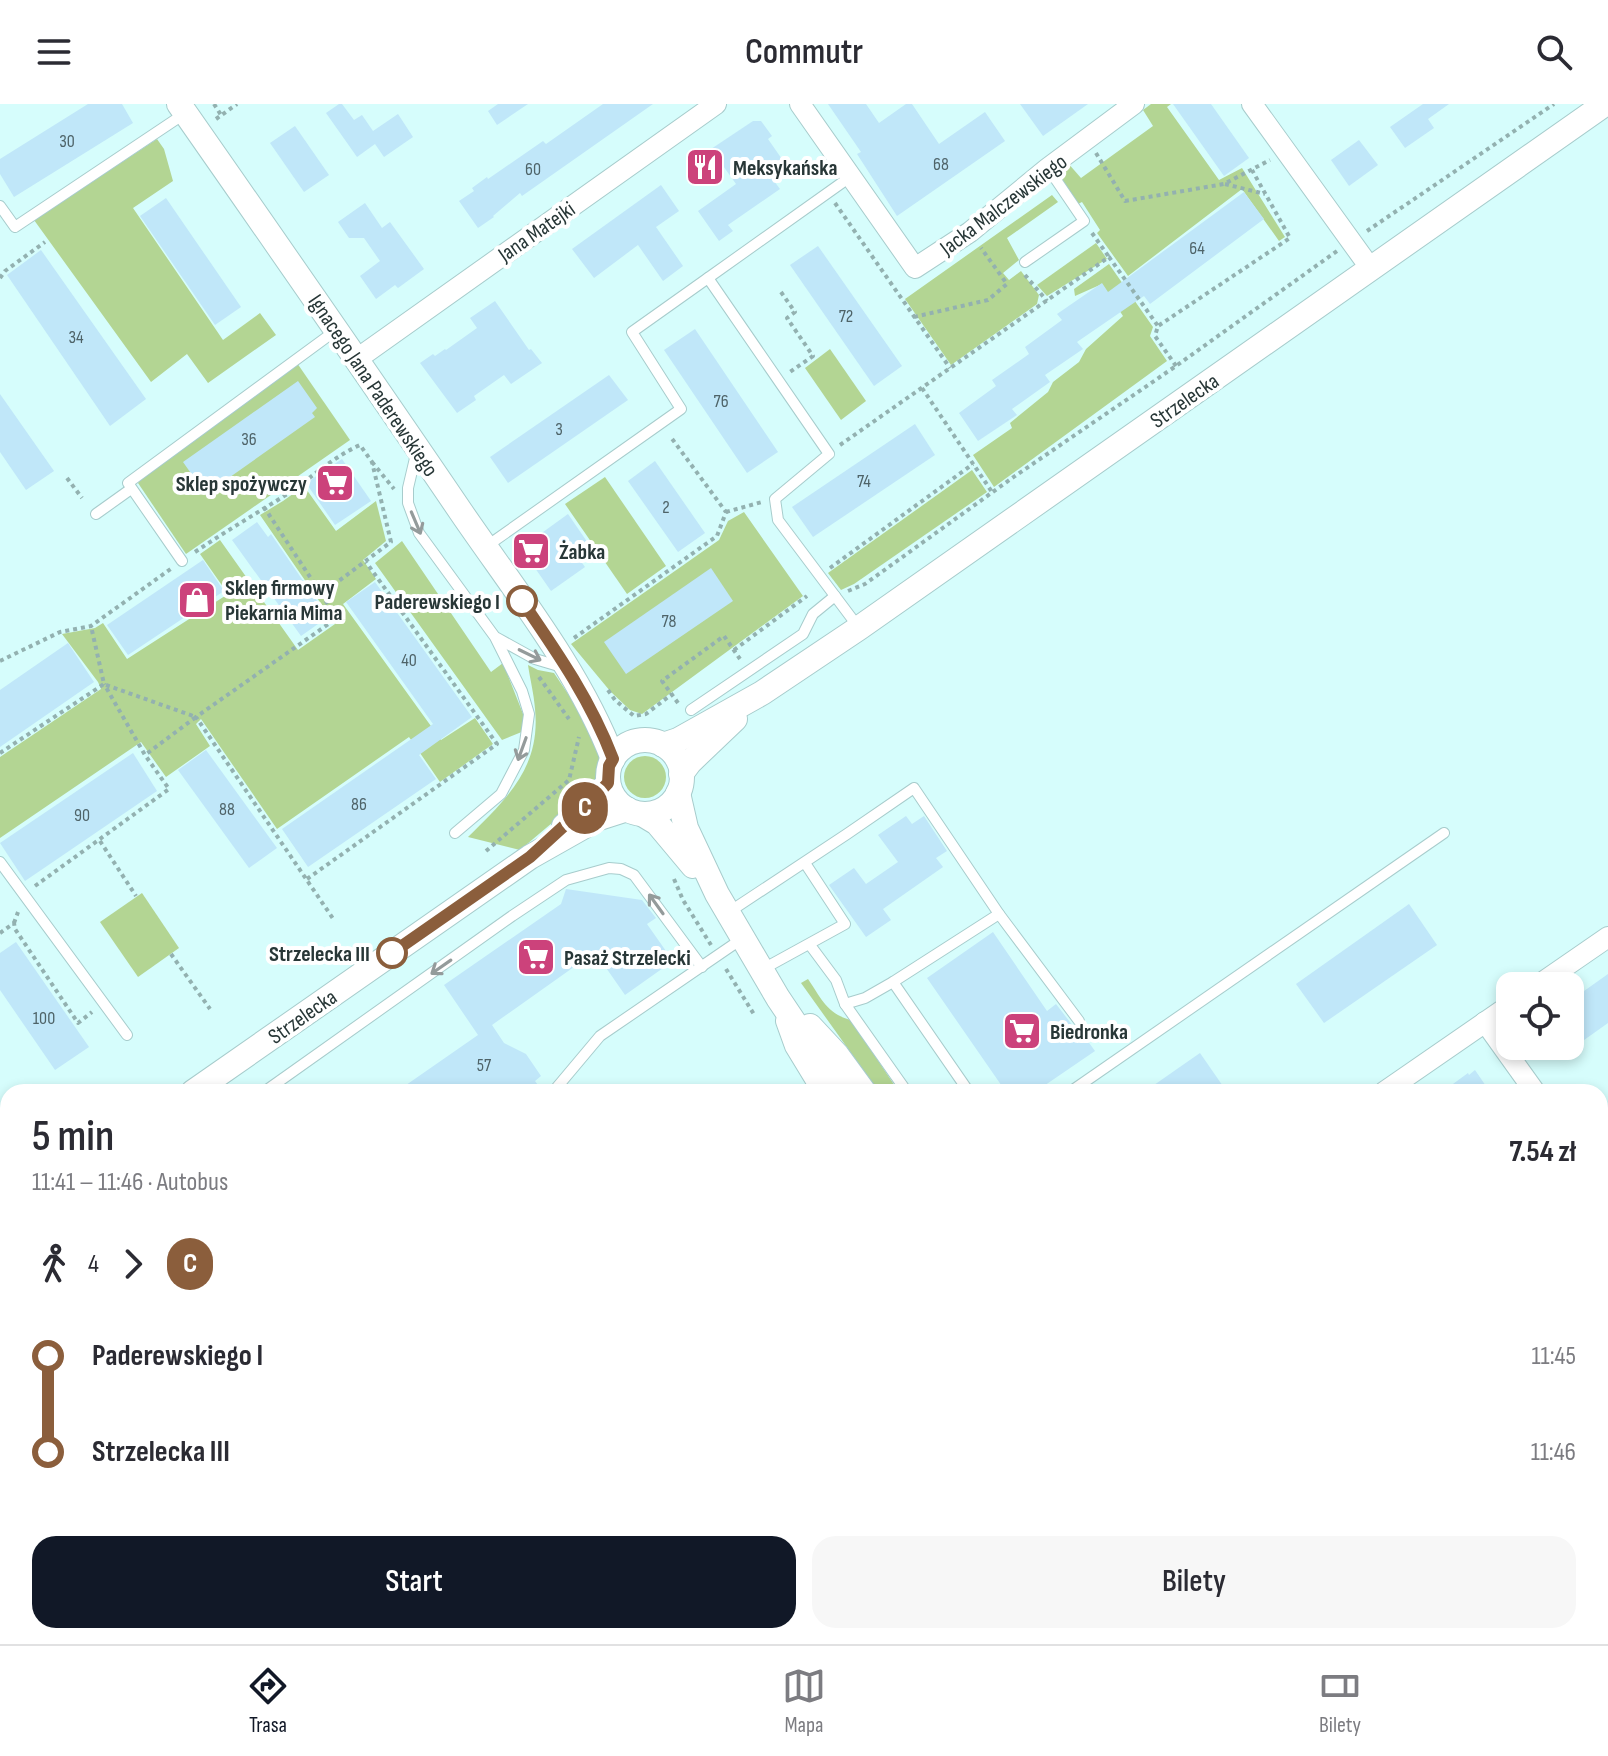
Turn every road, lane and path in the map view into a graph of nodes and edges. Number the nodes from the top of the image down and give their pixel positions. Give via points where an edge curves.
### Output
1 (214, 104) edge
2 (716, 104) edge
3 (800, 104) edge
4 (1134, 104) edge
5 (1252, 104) edge
6 (1554, 104) edge
7 (1605, 104) edge
8 (182, 108) edge
9 (221, 115) dead end
10 (1087, 139) junction
11 (1286, 152) junction
12 (1048, 168) junction
13 (1252, 170) junction
14 (850, 177) junction
15 (1224, 184) junction
16 (827, 192) junction
17 (1265, 194) junction
18 (0, 206) edge
19 (1084, 221) junction
20 (970, 232) junction
21 (45, 242) dead end
22 (1351, 242) junction
23 (1109, 257) junction
24 (1023, 267) joint
25 (1371, 269) junction
26 (1011, 273) dead end
27 (0, 278) edge
28 (708, 278) junction
29 (1003, 278) junction
30 (781, 292) dead end
31 (1047, 301) junction
32 (914, 317) junction
33 (1158, 326) junction
34 (337, 330) junction
35 (357, 359) junction
36 (1176, 366) junction
37 (950, 368) junction
38 (778, 380) junction
39 (922, 388) junction
40 (662, 423) junction
41 (417, 448) junction
42 (829, 454) junction
43 (372, 462) junction
44 (973, 464) junction
45 (67, 478) dead end
46 (408, 488) junction
47 (131, 489) junction
48 (992, 492) junction
49 (82, 498) dead end
50 (775, 499) junction
51 (264, 507) junction
52 (726, 512) junction
53 (96, 514) dead end
54 (485, 547) junction
55 (182, 561) junction
56 (366, 562) junction
57 (822, 579) junction
58 (320, 595) junction
59 (835, 596) junction
60 (91, 626) junction
61 (859, 628) junction
62 (495, 637) junction
63 (734, 650) junction
64 (562, 659) junction
65 (0, 661) edge
66 (749, 671) junction
67 (104, 684) junction
68 (606, 688) dead end
69 (762, 693) junction
70 (672, 694) junction
71 (691, 710) joint
72 (196, 717) junction
73 (652, 743) junction
74 (0, 753) edge
75 (145, 755) junction
76 (611, 771) junction
77 (680, 784) junction
78 (634, 812) junction
79 (455, 833) dead end
80 (1444, 833) dead end
81 (99, 841) junction
82 (530, 857) junction
83 (0, 862) edge
84 (805, 863) junction
85 (671, 873) dead end
86 (307, 879) junction
87 (23, 895) junction
88 (136, 896) dead end
89 (722, 903) junction
90 (999, 914) junction
91 (334, 920) dead end
92 (0, 933) edge
93 (1608, 937) edge
94 (743, 938) junction
95 (810, 945) junction
96 (171, 954) dead end
97 (718, 956) junction
98 (702, 967) junction
99 (761, 970) junction
100 (1557, 972) edge
101 (893, 982) junction
102 (778, 998) junction
103 (103, 1002) junction
104 (845, 1004) junction
105 (210, 1009) dead end
106 (1496, 1015) edge
107 (755, 1016) dead end
108 (1079, 1021) dead end
109 (1485, 1022) junction
110 (127, 1035) dead end
111 (204, 1084) edge
112 (275, 1084) edge
113 (560, 1084) edge
114 (818, 1084) edge
115 (836, 1084) edge
116 (858, 1084) edge
117 (901, 1084) edge
118 (963, 1084) edge
119 (1082, 1084) edge
120 (1396, 1084) edge
121 (1529, 1084) edge

1 - 9 path
2 - 35 street, Jana Matejki
3 - 14 street, Jacka Malczewskiego
4 - 10 street, Jacka Malczewskiego
5 - 11 street
6 - 22 path
7 - 25 street, Strzelecka
8 - 18 lane via 15,227
8 - 34 street, Ignacego Jana Paderewskiego
10 - 12 street, Jacka Malczewskiego
10 - 15 path via 1125,201
11 - 13 path
11 - 22 street
12 - 19 lane
12 - 20 street, Jacka Malczewskiego
13 - 15 path
13 - 17 path
14 - 16 lane
14 - 20 street, Jacka Malczewskiego via 915,268
15 - 17 path
16 - 28 lane
16 - 32 path
17 - 33 path via 1290,238
19 - 23 path
19 - 24 lane
20 - 29 path
21 - 27 path
22 - 25 street
22 - 36 path
23 - 31 path
23 - 33 path
24 - 31 path
25 - 61 street, Strzelecka
26 - 29 path
28 - 38 lane
28 - 40 lane via 632,332 681,409
29 - 32 path via 1007,284 988,300
30 - 38 path via 795,312 787,318 813,356
31 - 37 path
32 - 37 path
33 - 36 path via 1155,336
34 - 35 street, Ignacego Jana Paderewskiego
34 - 47 lane via 128,483
35 - 41 street, Ignacego Jana Paderewskiego
36 - 48 path
37 - 39 path
38 - 42 lane
39 - 42 path
39 - 44 path
40 - 52 path
40 - 54 lane
41 - 46 lane
41 - 54 street, Ignacego Jana Paderewskiego
42 - 50 lane
43 - 46 path via 393,489
43 - 51 path via 360,445
43 - 56 path via 391,542
44 - 48 path
44 - 57 path
45 - 49 path
46 -> 62 lane via 419,533
47 - 53 lane
47 - 55 lane
48 - 59 path via 865,584
50 - 52 path
50 - 57 lane via 778,520
51 - 55 path
51 - 58 path
52 - 64 path via 717,536
54 - 64 street, Ignacego Jana Paderewskiego
55 - 60 path
56 - 58 path
56 - 86 path via 497,744
57 - 59 lane
57 - 63 path
58 - 72 path via 337,618
59 - 61 lane
59 - 66 lane via 813,614 803,634
60 - 65 path via 60,632
60 - 67 path
61 - 69 street, Strzelecka
62 -> 64 lane via 535,659
62 -> 79 lane via 522,691 529,729 501,794
63 - 66 path
63 - 70 path via 724,636 662,681
64 - 73 street, Ignacego Jana Paderewskiego via 612,718
64 - 76 street, Ignacego Jana Paderewskiego via 600,725
66 - 71 lane
67 - 72 path
67 - 74 path
67 - 75 path
68 - 70 path via 634,716 646,714
69 - 73 street, Strzelecka via 678,740
69 - 77 street, Strzelecka via 690,762
70 - 71 path via 686,713
72 - 75 path
72 - 86 path
73 - 76 street via 620,750
73 - 77 street via 676,758
75 - 81 path via 169,789
76 - 78 street via 614,798
76 - 82 street, Strzelecka via 588,804
77 - 78 street via 667,807 651,814
77 - 89 street via 686,828
78 - 82 street, Strzelecka via 599,818
78 - 89 street via 664,830
80 - 119 lane
81 - 87 path
81 - 88 path
82 - 111 street, Strzelecka
83 - 87 lane
84 - 89 lane
84 - 90 lane via 914,788
84 - 95 lane via 845,924
85 - 97 path
86 - 91 path
87 - 103 lane
89 - 94 street
90 - 101 lane
90 - 108 lane
92 - 103 path via 14,923 78,1023
93 - 100 street
94 - 97 lane
94 - 99 street
95 - 99 lane
95 - 104 lane via 836,980
96 - 105 path
97 - 98 lane
97 - 107 path
98 -> 112 lane via 634,875 609,868 566,880
98 - 113 lane via 600,1036
99 - 102 street
101 - 104 lane
101 - 118 lane
102 - 114 street via 795,1046
102 - 115 street
102 - 116 street via 815,1030
103 - 110 lane
104 - 117 lane
106 - 109 street
109 - 120 street
109 - 121 street

